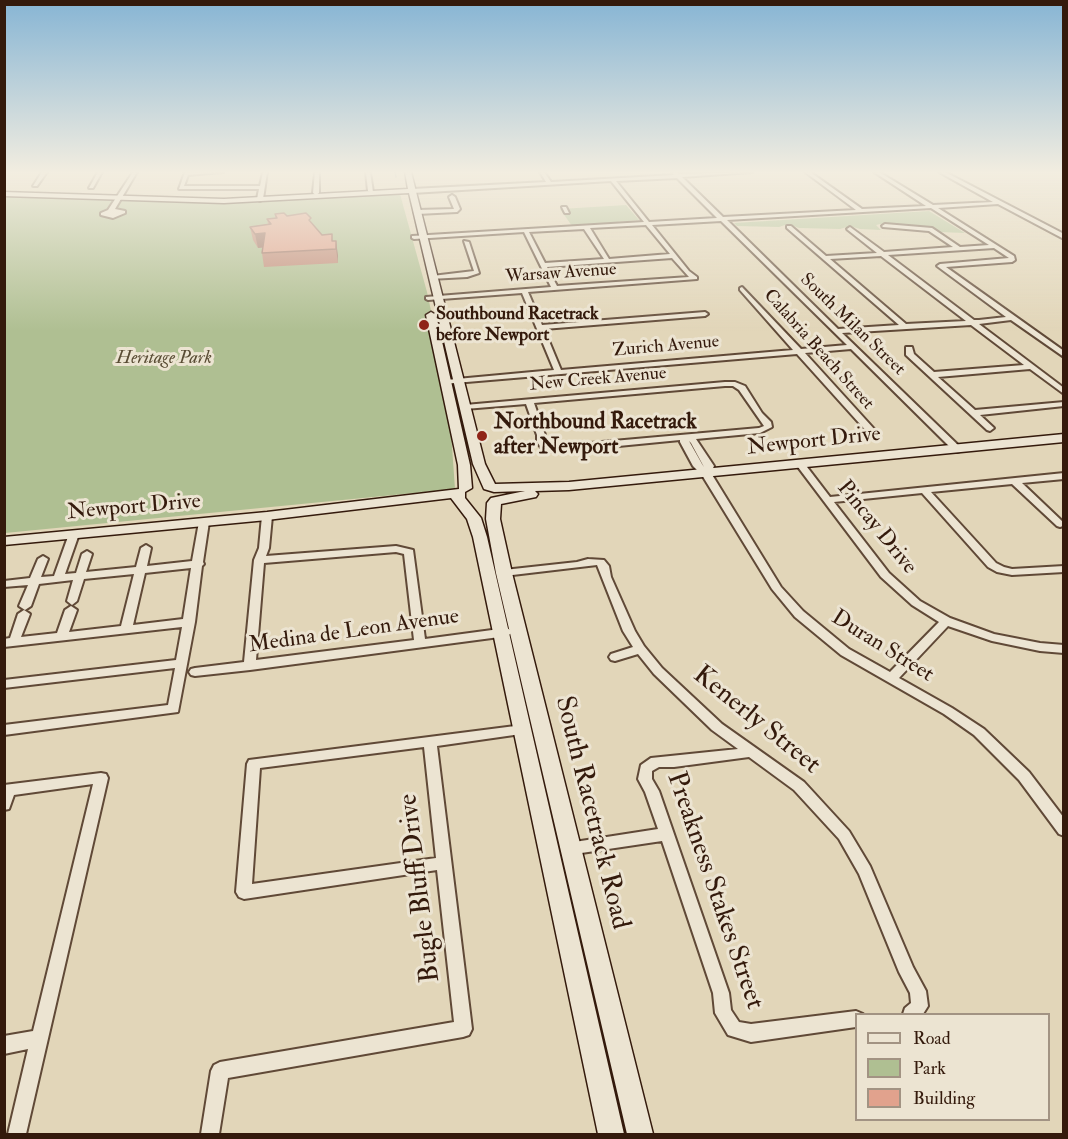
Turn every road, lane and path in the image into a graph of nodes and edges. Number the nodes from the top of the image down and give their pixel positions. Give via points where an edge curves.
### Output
1 (415, 225) edge
2 (624, 225) edge
3 (648, 225) edge
4 (727, 225) edge
5 (961, 225) edge
6 (1035, 225) edge
7 (1043, 225) edge
8 (411, 226) dead end
9 (885, 226) dead end
10 (586, 227) junction
11 (789, 227) dead end
12 (850, 229) dead end
13 (526, 231) junction
14 (418, 237) junction
15 (1064, 237) edge
16 (466, 242) dead end
17 (1064, 242) edge
18 (995, 246) junction
19 (960, 249) junction
20 (883, 254) junction
21 (674, 256) junction
22 (825, 258) junction
23 (608, 261) junction
24 (543, 265) junction
25 (432, 278) junction
26 (555, 289) junction
27 (742, 289) dead end
28 (524, 291) junction
29 (432, 298) junction
30 (705, 314) dead end
31 (1012, 318) junction
32 (971, 321) junction
33 (904, 326) junction
34 (539, 327) junction
35 (836, 331) junction
36 (852, 347) junction
37 (909, 350) dead end
38 (799, 352) junction
39 (1064, 355) edge
40 (1031, 367) junction
41 (558, 371) junction
42 (931, 375) junction
43 (459, 380) junction
44 (447, 382) junction
45 (1064, 392) edge
46 (529, 401) junction
47 (1064, 404) edge
48 (465, 407) junction
49 (973, 413) junction
50 (990, 428) dead end
51 (872, 432) dead end
52 (686, 436) junction
53 (1064, 438) edge
54 (957, 449) junction
55 (801, 465) junction
56 (706, 473) junction
57 (1064, 476) edge
58 (1014, 481) junction
59 (924, 490) junction
60 (493, 495) junction
61 (462, 497) junction
62 (829, 500) junction
63 (267, 516) junction
64 (204, 522) junction
65 (1060, 524) dead end
66 (74, 534) junction
67 (4, 541) edge
68 (146, 548) dead end
69 (87, 554) dead end
70 (43, 559) dead end
71 (259, 560) junction
72 (199, 564) junction
73 (1064, 569) edge
74 (141, 570) junction
75 (504, 573) junction
76 (80, 576) junction
77 (58, 579) junction
78 (34, 581) junction
79 (4, 584) edge
80 (946, 621) junction
81 (189, 622) junction
82 (126, 629) junction
83 (510, 632) junction
84 (62, 636) junction
85 (9, 642) edge
86 (420, 643) junction
87 (640, 649) junction
88 (1063, 649) edge
89 (615, 657) dead end
90 (182, 663) junction
91 (250, 666) junction
92 (195, 672) dead end
93 (891, 679) junction
94 (4, 684) edge
95 (4, 730) edge
96 (523, 730) junction
97 (430, 741) junction
98 (750, 752) junction
99 (7, 791) edge
100 (4, 805) edge
101 (1064, 830) edge
102 (667, 834) junction
103 (571, 848) junction
104 (549, 851) junction
105 (444, 862) junction
106 (916, 1010) edge
107 (855, 1019) edge
108 (39, 1039) junction
109 (4, 1045) edge
110 (17, 1134) edge
111 (210, 1134) edge
112 (611, 1134) edge
113 (640, 1134) edge

1 - 14 main road, South Racetrack Road
2 - 10 street
3 - 21 street
4 - 35 street, South Milan Street
5 - 18 street
6 - 17 street
7 - 15 street
8 - 14 main road, South Racetrack Road
9 - 19 street via 930,229
10 - 13 street
10 - 23 street
11 - 22 street
12 - 20 street
13 - 14 street
13 - 24 street
14 - 25 main road, South Racetrack Road
14 - 29 main road, South Racetrack Road
16 - 25 street via 477,272
18 - 19 street
18 - 31 street via 1012,260 940,266
19 - 20 street
20 - 22 street
20 - 32 street
21 - 23 street
21 - 26 street, Warsaw Avenue via 695,278
22 - 33 street
23 - 24 street
24 - 26 street
25 - 29 main road, South Racetrack Road
26 - 28 street, Warsaw Avenue
27 - 38 street, Calabria Beach Street
28 - 29 street, Warsaw Avenue
28 - 34 street
29 - 43 main road, South Racetrack Road
29 - 44 main road, South Racetrack Road
30 - 34 street
31 - 32 street
31 - 39 street
32 - 33 street
32 - 40 street
33 - 35 street
34 - 41 street
35 - 36 street, South Milan Street
36 - 38 street, Zurich Avenue
36 - 54 street, South Milan Street
37 - 42 street via 910,356
38 - 41 street, Zurich Avenue
38 - 51 street, Calabria Beach Street
40 - 42 street
40 - 45 street
41 - 43 street, Zurich Avenue
42 - 49 street
43 - 44 street, Zurich Avenue
43 - 48 main road, South Racetrack Road
44 - 61 main road, South Racetrack Road via 464,465
46 - 48 street, New Creek Avenue
46 - 52 street via 546,448
46 - 52 street, New Creek Avenue via 735,384 742,388 768,427
47 - 49 street
48 - 60 main road, South Racetrack Road via 479,464
49 - 50 street
52 - 56 street, Duran Street via 684,442
53 - 54 main road, Newport Drive
54 - 55 main road, Newport Drive
55 - 56 main road, Newport Drive
55 - 62 street, Pincay Drive
56 - 60 main road, Newport Drive
56 - 93 street, Duran Street via 787,601 832,642
57 - 58 street
58 - 59 street
58 - 65 street
59 - 62 street
59 - 73 street via 992,565 1012,572
60 - 61 main road via 476,485
60 - 61 main road via 482,507
60 - 75 main road, South Racetrack Road via 493,519
61 - 63 main road, Newport Drive via 304,518
61 - 83 main road, South Racetrack Road via 477,526
62 - 80 street, Pincay Drive via 895,586
63 - 64 main road, Newport Drive
63 - 71 street
64 - 66 main road, Newport Drive
64 - 72 street
66 - 67 main road, Newport Drive
66 - 77 street
68 - 74 street
69 - 76 street
70 - 78 street
71 - 86 street via 396,549 409,552
71 - 91 street
72 - 74 street
72 - 81 street
74 - 76 street
74 - 82 street
75 - 83 main road, South Racetrack Road
75 - 87 street, Kenerly Street via 600,562
76 - 77 street
76 - 84 street
77 - 78 street
78 - 79 street
78 - 85 street
80 - 88 street, Pincay Drive via 1016,643
80 - 93 street
81 - 82 street
81 - 90 street
82 - 84 street
83 - 86 street, Medina de Leon Avenue
83 - 96 main road, South Racetrack Road
83 - 103 main road, South Racetrack Road
84 - 85 street
86 - 91 street, Medina de Leon Avenue
87 - 89 street
87 - 98 street, Kenerly Street via 696,708
90 - 94 street
90 - 95 street via 174,709
91 - 92 street, Medina de Leon Avenue
93 - 101 street, Duran Street via 948,711 995,746 1024,776
96 - 97 street
96 - 104 main road, South Racetrack Road
97 - 105 street, Bugle Bluff Drive
97 - 105 street via 254,764 244,892
98 - 102 street, Preakness Stakes Street via 656,762 646,769 645,779
98 - 106 street, Kenerly Street via 800,786 844,835 865,871 918,991
99 - 100 street
99 - 108 street via 101,778
102 - 103 street
102 - 107 street, Preakness Stakes Street via 721,993 723,1013 734,1029 751,1033
103 - 104 street
103 - 113 main road, South Racetrack Road
104 - 112 main road, South Racetrack Road
105 - 111 street, Bugle Bluff Drive via 463,1029 220,1071
108 - 109 street
108 - 110 street

